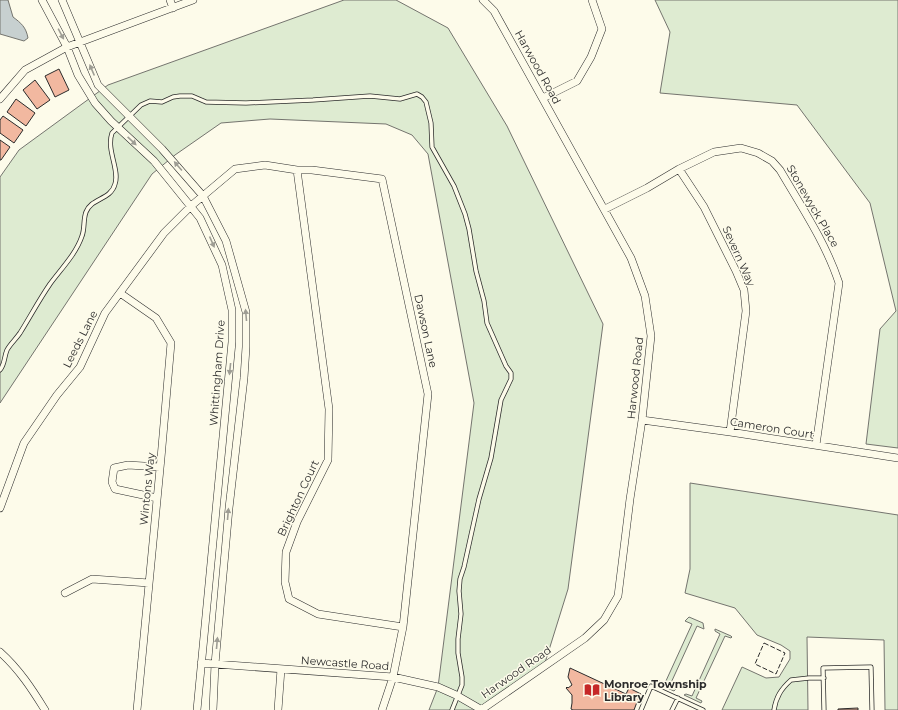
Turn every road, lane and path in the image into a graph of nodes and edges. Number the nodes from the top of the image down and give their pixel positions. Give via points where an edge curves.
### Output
1 (42, 0) edge
2 (62, 0) edge
3 (170, 0) edge
4 (193, 0) edge
5 (483, 0) edge
6 (592, 0) edge
7 (173, 8) junction
8 (81, 42) junction
9 (67, 47) junction
10 (543, 98) junction
11 (0, 99) edge
12 (130, 117) junction
13 (118, 128) junction
14 (297, 170) junction
15 (679, 170) junction
16 (203, 196) junction
17 (190, 206) junction
18 (605, 209) junction
19 (120, 294) junction
20 (0, 370) edge
21 (642, 420) junction
22 (730, 432) junction
23 (816, 445) junction
24 (898, 458) edge
25 (160, 467) junction
26 (157, 498) junction
27 (0, 508) edge
28 (149, 583) junction
29 (65, 593) dead end
30 (403, 627) junction
31 (0, 652) edge
32 (201, 663) junction
33 (215, 664) junction
34 (280, 669) junction
35 (393, 677) junction
36 (824, 678) junction
37 (457, 695) junction
38 (678, 698) junction
39 (45, 710) edge
40 (137, 710) edge
41 (197, 710) edge
42 (213, 710) edge
43 (278, 710) edge
44 (382, 710) edge
45 (452, 710) edge
46 (481, 710) edge
47 (641, 710) edge
48 (672, 710) edge
49 (704, 710) edge
50 (774, 710) edge
51 (824, 710) edge
52 (872, 710) edge

1 -> 9 street, Whittingham Drive
2 - 8 street
3 - 7 street
4 - 7 street
5 - 10 street, Harwood Road via 494,11
6 - 10 street via 602,29 591,56 577,81
7 - 8 street
8 - 9 street
12 -> 8 street via 98,85
9 - 11 street via 25,70
9 - 13 street, Whittingham Drive via 78,75 95,103
10 - 18 street, Harwood Road
12 - 13 lane
16 -> 12 street
12 - 37 lane via 145,103 162,102 180,96 192,96 206,102 246,103 370,96 400,99 417,94 426,102 431,123 432,147 454,186 465,214 487,323 511,373 511,379 501,400 491,458 460,579 458,653 462,685
13 -> 17 street, Whittingham Drive via 154,161
13 - 20 lane via 112,133 111,144 117,175 116,184 111,192 89,206 79,244 7,350 6,360
14 - 16 street, Dawson Lane via 265,165 235,168
14 - 30 street, Dawson Lane via 382,179 428,394
14 - 30 street, Brighton Court via 329,409 328,460 297,522 286,552 285,582 289,599 318,614
15 - 18 street, Stonewyck Place
15 - 22 street, Severn Way via 704,207 744,290 746,312
15 - 23 street, Stonewyck Place via 714,152 741,148 758,153 772,161 780,170 819,237 839,283
16 - 17 street, Leeds Lane
33 -> 16 street via 244,378 246,312 226,241
17 - 19 street, Leeds Lane via 164,233
17 -> 32 street, Whittingham Drive via 200,218 222,265 232,310 232,342
18 - 21 street, Harwood Road via 631,258 645,296 651,336
19 - 25 street, Wintons Way via 156,318 171,343
19 - 27 street, Leeds Lane via 105,313 80,367 24,443
21 - 22 street, Cameron Court
21 - 46 street, Harwood Road via 618,596 604,620 585,638
22 - 23 street, Cameron Court
23 - 24 street, Cameron Court
25 - 26 street, Wintons Way
25 - 26 street via 128,465 114,468 112,482 115,490
26 - 28 street, Wintons Way
28 - 29 street via 92,579
28 - 40 street, Wintons Way
30 - 35 street, Dawson Lane
31 - 39 street via 31,687
32 - 33 street, Newcastle Road
32 - 41 street, Whittingham Drive
33 - 34 street, Newcastle Road
33 - 42 street
34 - 35 street, Newcastle Road
34 - 43 street
35 - 37 street, Newcastle Road via 438,687
35 - 44 street, Dawson Lane
36 - 50 lane via 791,680 778,694
36 - 51 lane
36 - 52 lane via 823,668 871,667
37 - 45 lane
37 - 46 street, Newcastle Road
38 - 47 lane via 651,686
38 - 48 lane
38 - 49 lane

